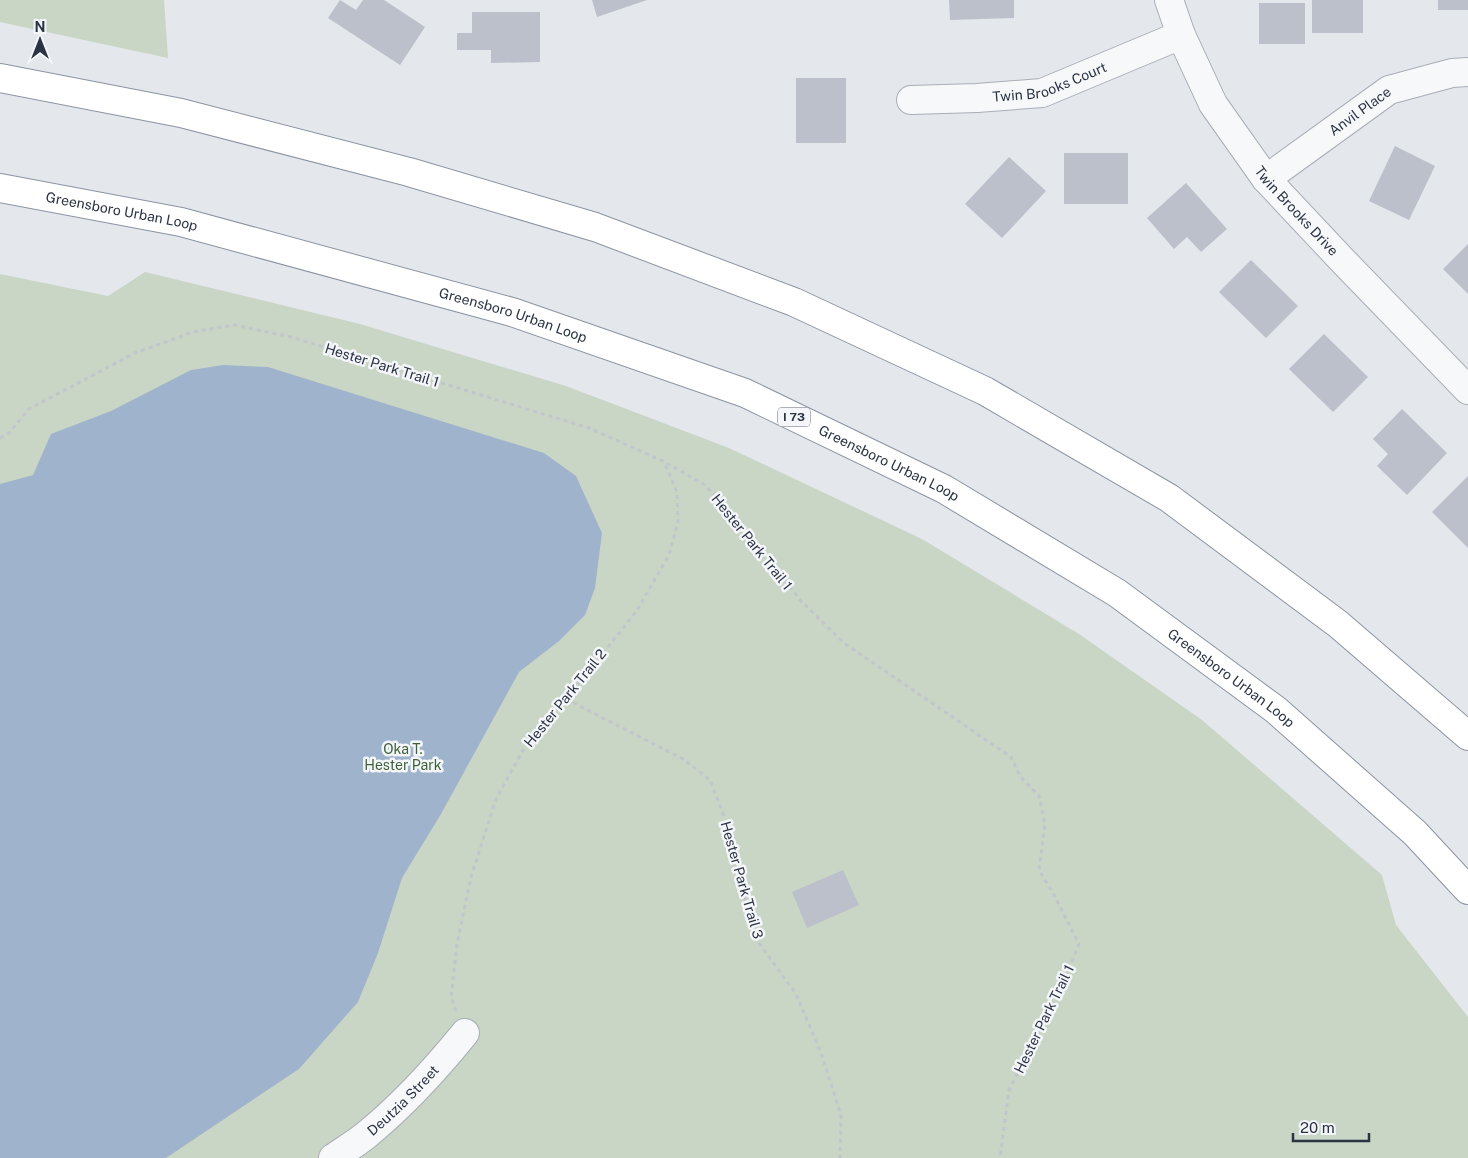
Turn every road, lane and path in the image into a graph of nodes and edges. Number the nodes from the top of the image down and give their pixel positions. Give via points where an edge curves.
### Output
1 (1168, 0) edge
2 (1181, 35) junction
3 (1468, 72) edge
4 (0, 78) edge
5 (911, 100) dead end
6 (1266, 179) junction
7 (0, 188) edge
8 (1468, 390) edge
9 (0, 438) edge
10 (663, 461) junction
11 (566, 699) junction
12 (1468, 736) edge
13 (1468, 890) edge
14 (465, 1033) joint
15 (333, 1158) edge
16 (840, 1158) edge
17 (1000, 1158) edge

1 - 2 street, Twin Brooks Drive
2 - 5 street, Twin Brooks Court via 1042,93
2 - 6 street, Twin Brooks Drive via 1213,104
3 - 6 street, Anvil Place via 1452,73 1389,90
4 - 12 highway via 181,113 409,172 595,227 794,302 985,391 1169,498 1338,624
6 - 8 street, Twin Brooks Drive
7 - 13 highway, Greensboro Urban Loop / I 73 via 181,222 512,312 754,397 944,489 1117,593 1276,710 1415,833
9 - 10 path, Hester Park Trail 1 via 9,433 29,409 135,353 193,332 234,325 292,337 589,428
10 - 11 path, Hester Park Trail 2 via 677,492 678,522 669,555 636,612
10 - 17 path, Hester Park Trail 1 via 705,485 745,528 800,600 844,643 1011,756 1020,776 1039,796 1045,824 1039,870 1079,944 1064,982 1009,1090
11 - 14 path, Hester Park Trail 2 via 527,743 496,799 471,877 457,944 451,997
11 - 16 path, Hester Park Trail 3 via 683,759 710,780 724,816 759,943 796,994 821,1053 841,1115
14 - 15 street, Deutzia Street via 402,1103

